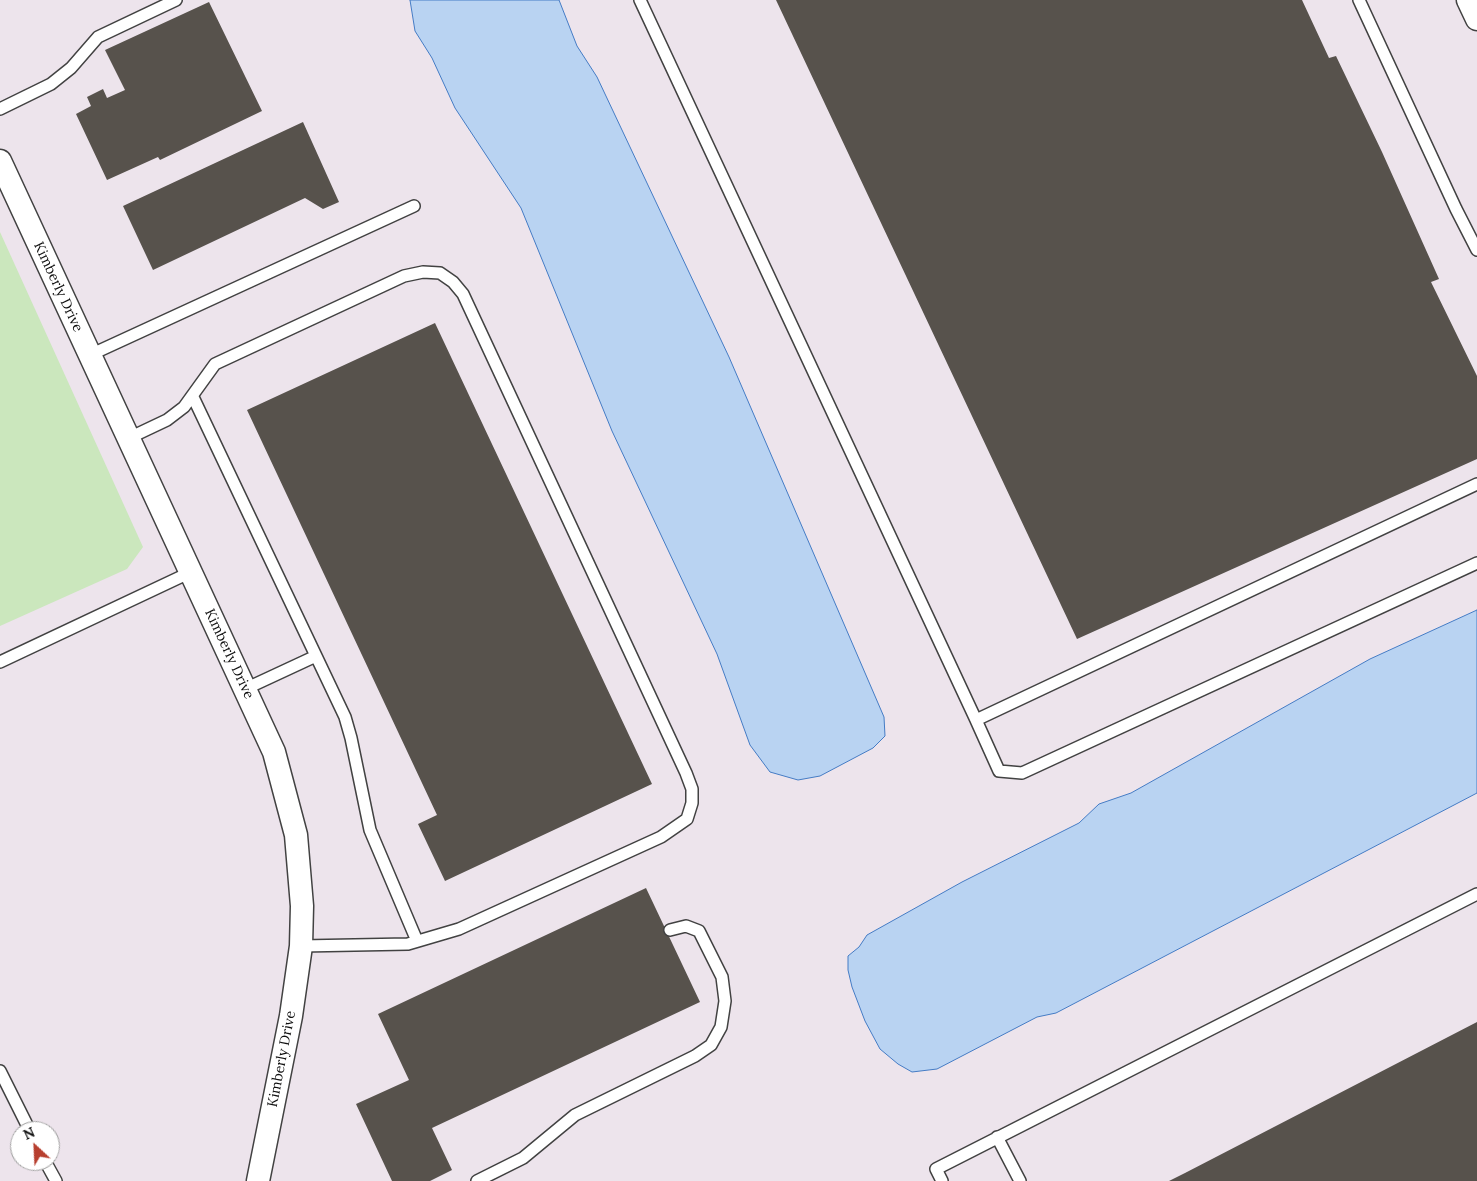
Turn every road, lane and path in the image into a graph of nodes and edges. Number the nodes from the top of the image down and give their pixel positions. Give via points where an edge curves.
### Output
1 (176, 0) edge
2 (640, 0) edge
3 (1359, 0) edge
4 (1468, 0) edge
5 (1477, 19) edge
6 (0, 109) edge
7 (0, 160) edge
8 (414, 206) dead end
9 (1477, 250) edge
10 (90, 355) junction
11 (193, 397) junction
12 (129, 438) junction
13 (1477, 484) edge
14 (1477, 563) edge
15 (191, 572) junction
16 (316, 656) junction
17 (0, 662) edge
18 (245, 690) junction
19 (976, 720) junction
20 (1477, 894) edge
21 (670, 930) dead end
22 (417, 941) junction
23 (302, 946) junction
24 (0, 1071) edge
25 (25, 1121) edge
26 (997, 1137) junction
27 (258, 1181) edge
28 (477, 1181) edge
29 (942, 1181) edge
30 (1020, 1181) edge

1 - 6 lane via 98,37 71,68 51,84
2 - 19 lane
3 - 9 lane
4 - 5 street
7 - 10 street, Kimberly Drive
8 - 10 lane
10 - 12 street, Kimberly Drive
11 - 12 lane via 166,420
11 - 16 lane
11 - 22 lane via 215,364 404,276 423,272 440,274 453,282 463,294 686,773 692,788 687,819 661,837 459,929
12 - 15 street, Kimberly Drive
13 - 19 lane
14 - 19 lane via 1022,773 999,771
15 - 17 lane
15 - 18 street, Kimberly Drive
16 - 18 lane
16 - 22 lane via 345,717 370,830
18 - 23 street, Kimberly Drive via 274,752 296,835
20 - 26 lane
21 - 28 lane via 686,926 699,931 722,977 725,1001 721,1027 711,1046 575,1116 523,1158
22 - 23 lane via 368,946
23 - 27 street, Kimberly Drive
24 - 25 lane
26 - 29 lane via 936,1169
26 - 30 lane

